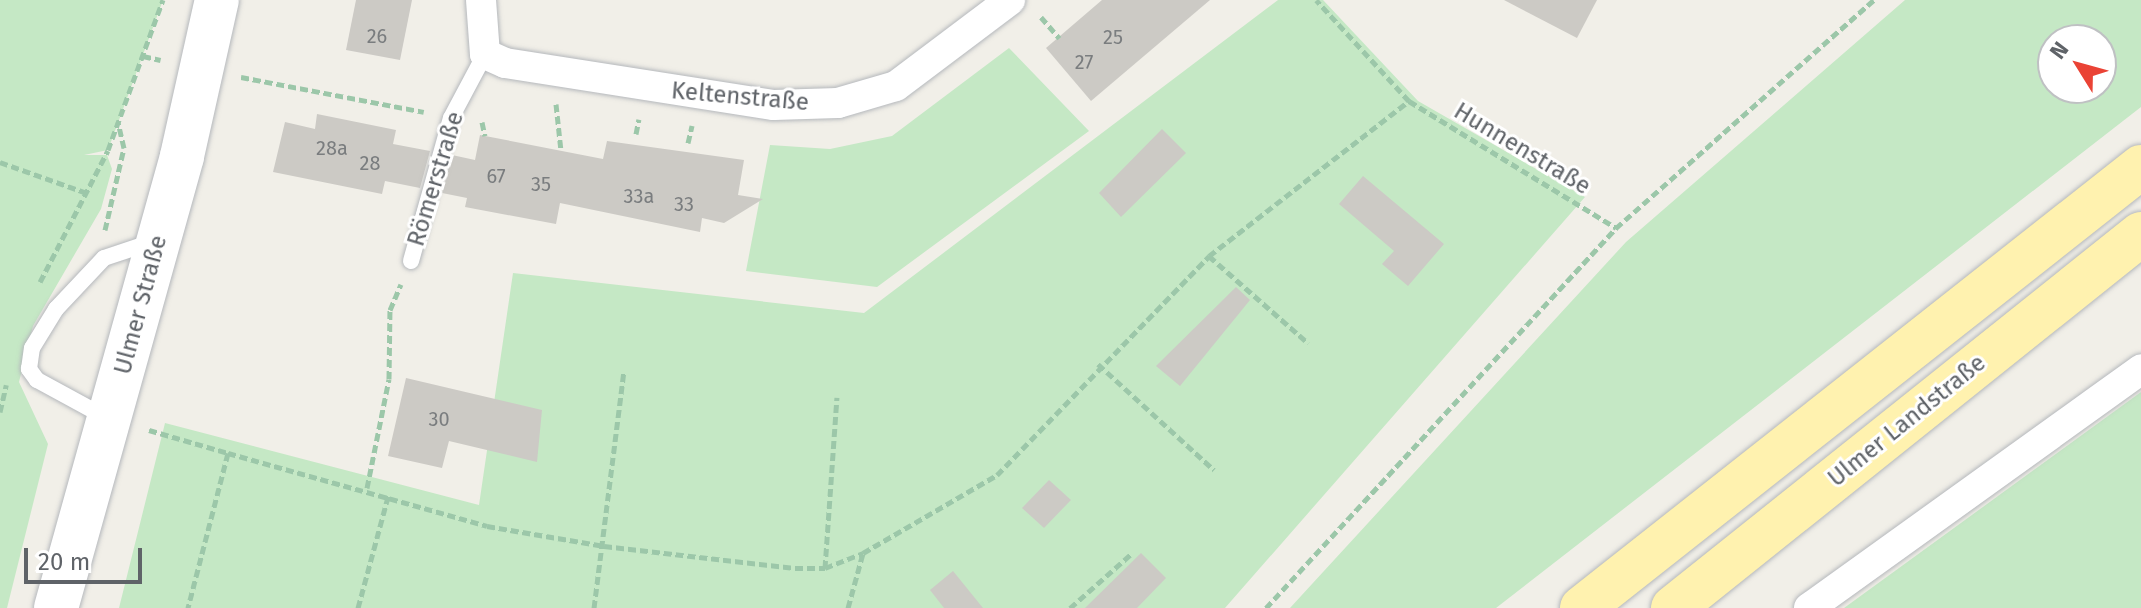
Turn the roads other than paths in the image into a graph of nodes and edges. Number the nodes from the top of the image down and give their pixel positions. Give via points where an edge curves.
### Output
1 (217, 0) edge
2 (481, 0) edge
3 (1010, 0) edge
4 (485, 54) junction
5 (2141, 167) edge
6 (2141, 234) edge
7 (157, 241) junction
8 (411, 261) road end
9 (2141, 369) edge
10 (110, 419) junction
11 (56, 608) edge
12 (1582, 608) edge
13 (1673, 608) edge
14 (1809, 608) edge

1 - 7 street, Ulmer Straße
2 - 4 street
3 - 4 street, Keltenstraße via 896,86 838,103 710,99 549,71
4 - 8 lane, Römerstraße via 451,118
5 - 12 main road
6 - 13 main road, Ulmer Landstraße
7 - 10 street, Ulmer Straße
7 - 10 lane via 104,258 56,309 32,348 29,369 37,380
9 - 14 street
10 - 11 street, Ulmer Straße

